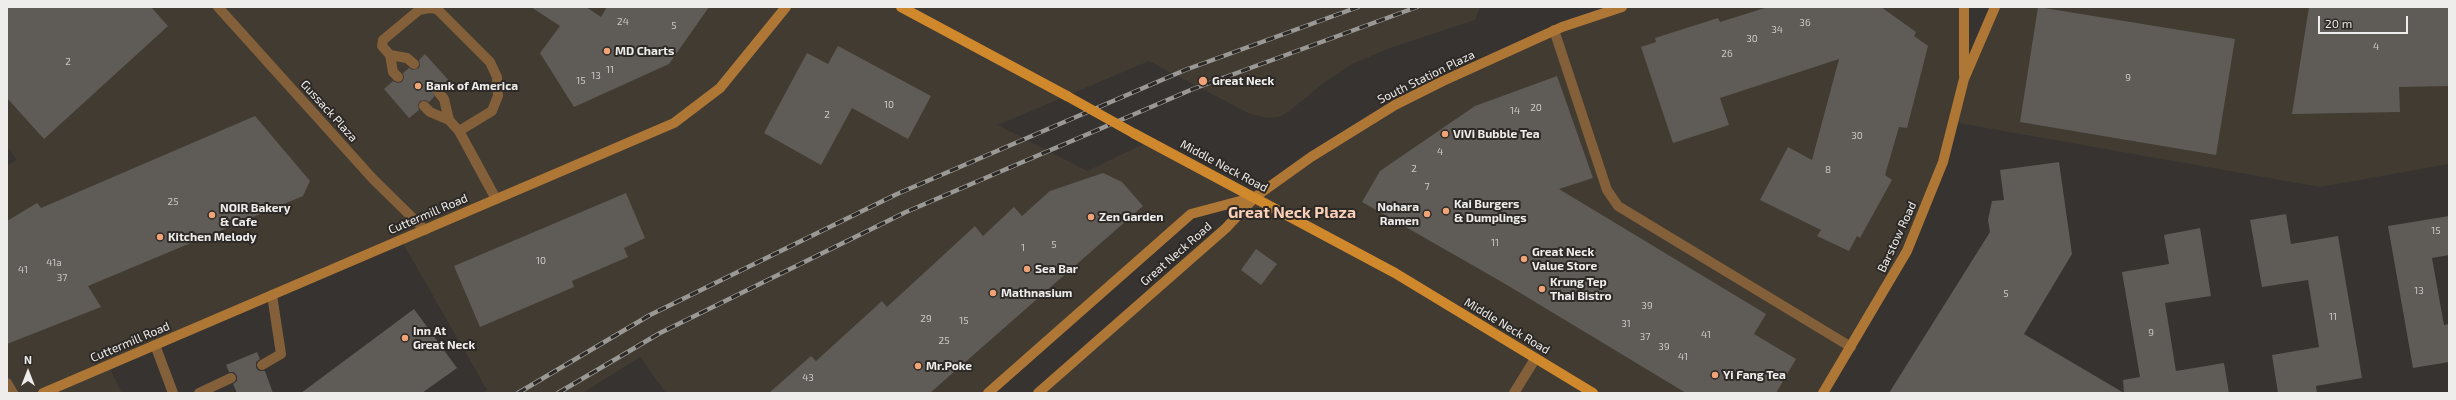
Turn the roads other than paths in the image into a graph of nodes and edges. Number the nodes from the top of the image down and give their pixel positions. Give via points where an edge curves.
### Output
1 (218, 7) edge
2 (786, 7) edge
3 (901, 7) edge
4 (1622, 7) edge
5 (1964, 7) edge
6 (1995, 7) edge
7 (1554, 30) junction
8 (390, 55) junction
9 (414, 64) dead end
10 (398, 77) dead end
11 (1964, 79) junction
12 (439, 93) dead end
13 (424, 106) dead end
14 (449, 120) junction
15 (459, 131) junction
16 (1255, 197) junction
17 (496, 199) junction
18 (425, 230) junction
19 (272, 295) junction
20 (156, 345) junction
21 (1851, 347) junction
22 (1535, 359) junction
23 (262, 364) dead end
24 (231, 378) dead end
25 (7, 383) edge
26 (13, 393) edge
27 (43, 393) edge
28 (173, 393) edge
29 (199, 393) edge
30 (988, 393) edge
31 (1038, 393) edge
32 (1514, 393) edge
33 (1593, 393) edge
34 (1823, 393) edge

1 - 18 street, Gussack Plaza via 373,179
2 - 17 main road, Cuttermill Road via 720,88 674,123
3 - 16 main road, Middle Neck Road, bridge
4 - 7 main road, South Station Plaza
5 - 11 main road, Barstow Road
6 - 11 main road, Barstow Road
7 - 16 main road, South Station Plaza via 1395,105 1311,157
7 - 21 street via 1607,190 1618,206
8 - 9 street via 407,58
8 - 10 street via 393,72
8 - 15 street via 382,46 383,40 419,10 429,8 437,9 490,62 497,77 498,96 492,111
11 - 21 main road, Barstow Road via 1936,182 1907,251
12 - 14 street via 444,99
13 - 14 street via 430,112
14 - 15 street
15 - 17 street
16 - 22 main road, Middle Neck Road via 1395,273
16 - 30 main road, Great Neck Road via 1191,214
16 - 31 main road, Great Neck Road via 1226,228
17 - 18 main road, Cuttermill Road
18 - 19 main road, Cuttermill Road
19 - 20 main road, Cuttermill Road
19 - 23 street via 281,354
20 - 27 main road, Cuttermill Road
20 - 28 street
21 - 34 main road, Barstow Road
22 - 32 street
22 - 33 main road, Middle Neck Road
24 - 29 street
25 - 26 street

